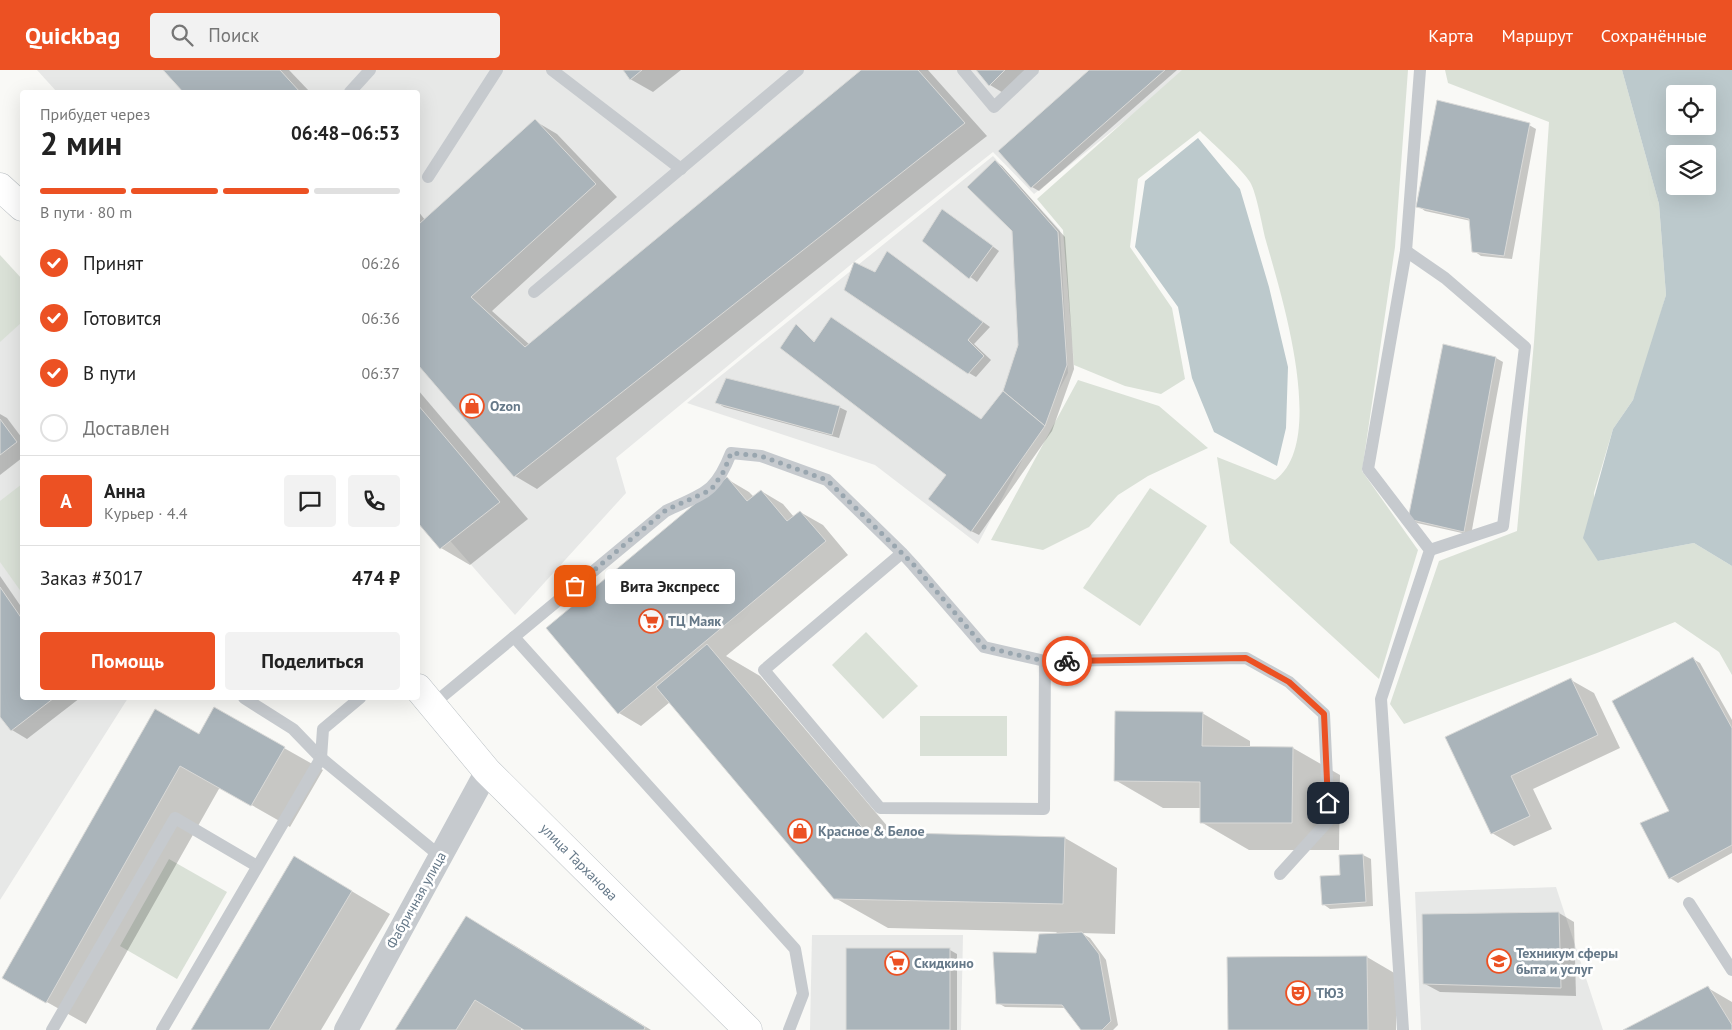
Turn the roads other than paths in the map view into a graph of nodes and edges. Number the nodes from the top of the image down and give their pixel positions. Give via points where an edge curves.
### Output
1 (370, 70) edge
2 (497, 70) edge
3 (552, 70) edge
4 (798, 70) edge
5 (962, 70) edge
6 (1034, 70) edge
7 (1420, 70) edge
8 (352, 90) edge
9 (681, 169) junction
10 (428, 177) dead end
11 (0, 188) edge
12 (20, 205) edge
13 (1406, 251) junction
14 (534, 292) dead end
15 (1430, 550) junction
16 (902, 553) junction
17 (514, 636) junction
18 (1044, 661) junction
19 (424, 697) edge
20 (247, 700) edge
21 (358, 700) edge
22 (320, 758) junction
23 (487, 771) junction
24 (440, 856) junction
25 (257, 866) junction
26 (1280, 874) dead end
27 (1689, 903) dead end
28 (1732, 970) edge
29 (52, 1030) edge
30 (162, 1030) edge
31 (346, 1030) edge
32 (748, 1030) edge
33 (789, 1030) edge
34 (1403, 1030) edge

1 - 8 lane
2 - 10 lane
3 - 9 lane
4 - 9 lane
5 - 6 lane via 994,107
7 - 13 lane
9 - 14 lane
11 - 12 main road
13 - 15 lane via 1368,469
13 - 15 lane via 1445,278 1525,347 1503,526
15 - 34 lane via 1380,699
16 - 17 lane via 827,480 761,456 731,453 711,490 666,510
16 - 18 lane via 984,647
16 - 18 lane via 764,670 880,808 1044,809
17 - 19 lane
17 - 33 lane via 795,949 803,994
18 - 26 lane via 1246,658 1289,682 1324,714 1329,820
19 - 23 main road, улица Тарханова
20 - 22 lane via 293,729
21 - 22 lane via 323,729
22 - 24 lane
22 - 25 lane
23 - 24 street, Фабричная улица
23 - 32 main road, улица Тарханова
24 - 31 street, Фабричная улица
25 - 29 lane via 175,818
25 - 30 lane
27 - 28 lane

